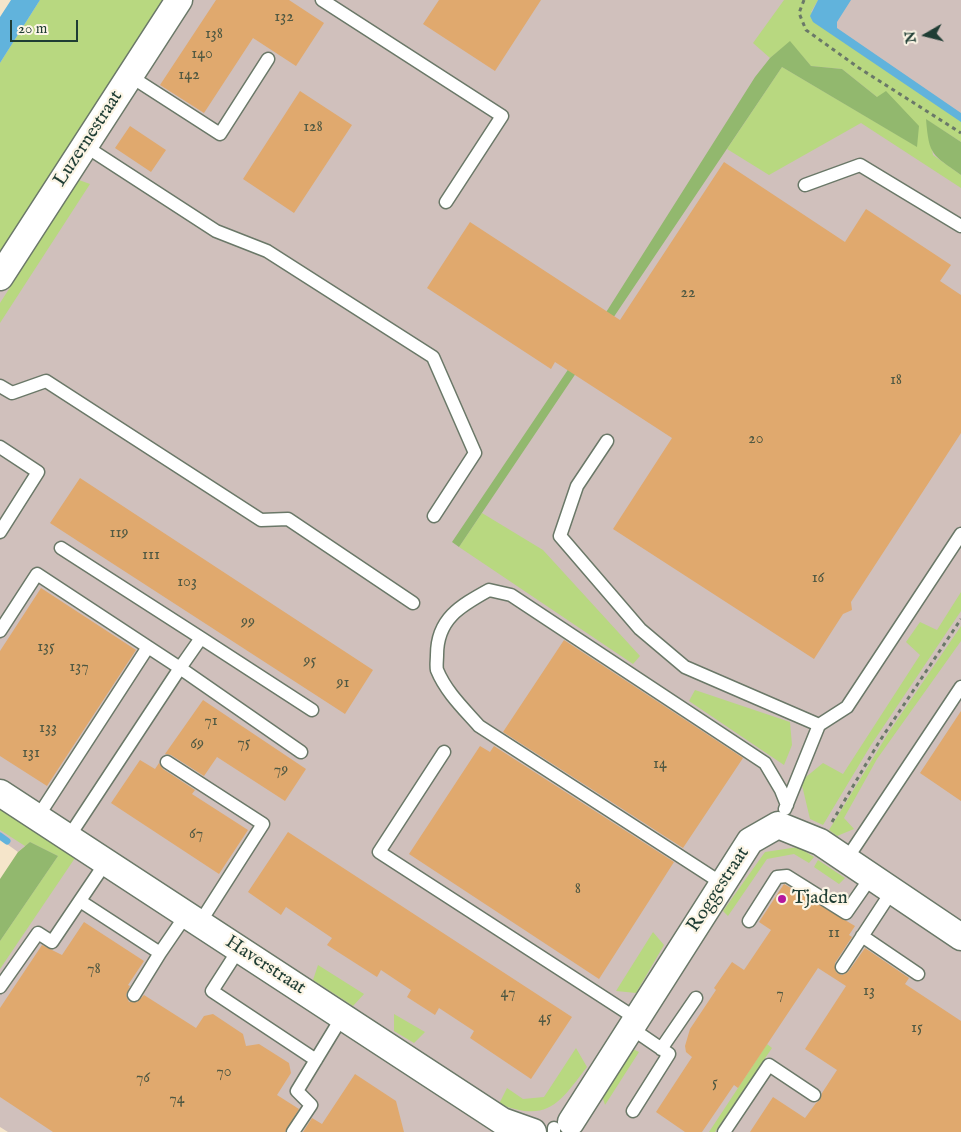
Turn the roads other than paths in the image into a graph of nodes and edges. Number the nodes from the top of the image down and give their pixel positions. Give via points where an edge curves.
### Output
1 (179, 0) edge
2 (322, 0) edge
3 (268, 59) dead end
4 (130, 76) junction
5 (85, 146) junction
6 (804, 186) dead end
7 (446, 202) dead end
8 (961, 226) edge
9 (0, 277) edge
10 (0, 386) edge
11 (606, 441) dead end
12 (0, 447) edge
13 (434, 516) dead end
14 (0, 532) edge
15 (961, 534) edge
16 (61, 548) dead end
17 (413, 603) dead end
18 (0, 631) edge
19 (201, 638) junction
20 (148, 647) junction
21 (180, 668) junction
22 (961, 688) edge
23 (312, 710) dead end
24 (819, 725) junction
25 (301, 752) dead end
26 (444, 752) dead end
27 (167, 762) dead end
28 (0, 793) edge
29 (783, 815) junction
30 (37, 818) junction
31 (68, 838) junction
32 (846, 860) junction
33 (106, 862) junction
34 (871, 876) junction
35 (723, 884) junction
36 (892, 891) junction
37 (80, 901) junction
38 (192, 919) junction
39 (749, 921) dead end
40 (862, 936) junction
41 (961, 938) edge
42 (239, 949) junction
43 (160, 953) junction
44 (842, 967) dead end
45 (918, 974) dead end
46 (0, 987) edge
47 (134, 995) dead end
48 (696, 998) dead end
49 (342, 1017) junction
50 (634, 1023) junction
51 (661, 1049) junction
52 (316, 1060) junction
53 (814, 1095) dead end
54 (633, 1110) dead end
55 (498, 1126) edge
56 (557, 1130) edge
57 (294, 1132) edge
58 (724, 1132) edge

1 - 4 street, Luzernestraat
2 - 7 lane via 502,116
3 - 4 lane via 220,134
4 - 5 street, Luzernestraat
5 - 9 street, Luzernestraat
5 - 13 lane via 216,231 267,251 433,357 475,453
6 - 8 lane via 860,165
10 - 17 lane via 12,393 46,381 261,520 288,519
11 - 24 lane via 577,486 560,536 640,629 685,667
12 - 14 lane via 38,472
15 - 24 lane via 847,707
16 - 19 lane
18 - 20 lane via 37,574
19 - 21 lane
19 - 23 lane
20 - 21 lane
20 - 30 lane
21 - 25 lane
21 - 31 lane
22 - 32 lane
24 - 29 lane
26 - 50 lane via 379,852
27 - 38 lane via 263,824
28 - 30 street, Haverstraat
29 - 32 street
29 - 35 street, Roggestraat via 750,841
29 - 35 lane via 781,790 765,763 511,595 489,590 468,601 446,619 437,642 437,669 451,695 479,726
30 - 31 street, Haverstraat
31 - 33 street, Haverstraat
32 - 34 street
33 - 37 lane
33 - 38 street, Haverstraat
34 - 36 street
34 - 39 lane via 846,913 788,876 777,877
35 - 50 street, Roggestraat
36 - 40 lane
36 - 41 street
37 - 43 lane
37 - 46 lane via 52,942 38,933
38 - 42 street, Haverstraat
38 - 43 lane
40 - 44 lane
40 - 45 lane
42 - 49 street, Haverstraat
42 - 52 lane via 212,991
43 - 47 lane
48 - 51 lane
49 - 52 lane
49 - 55 street, Haverstraat
50 - 51 lane
50 - 56 street, Roggestraat
51 - 54 lane via 669,1054
52 - 57 lane via 297,1091 311,1105
53 - 58 lane via 769,1064
55 - 56 street, Haverstraat

